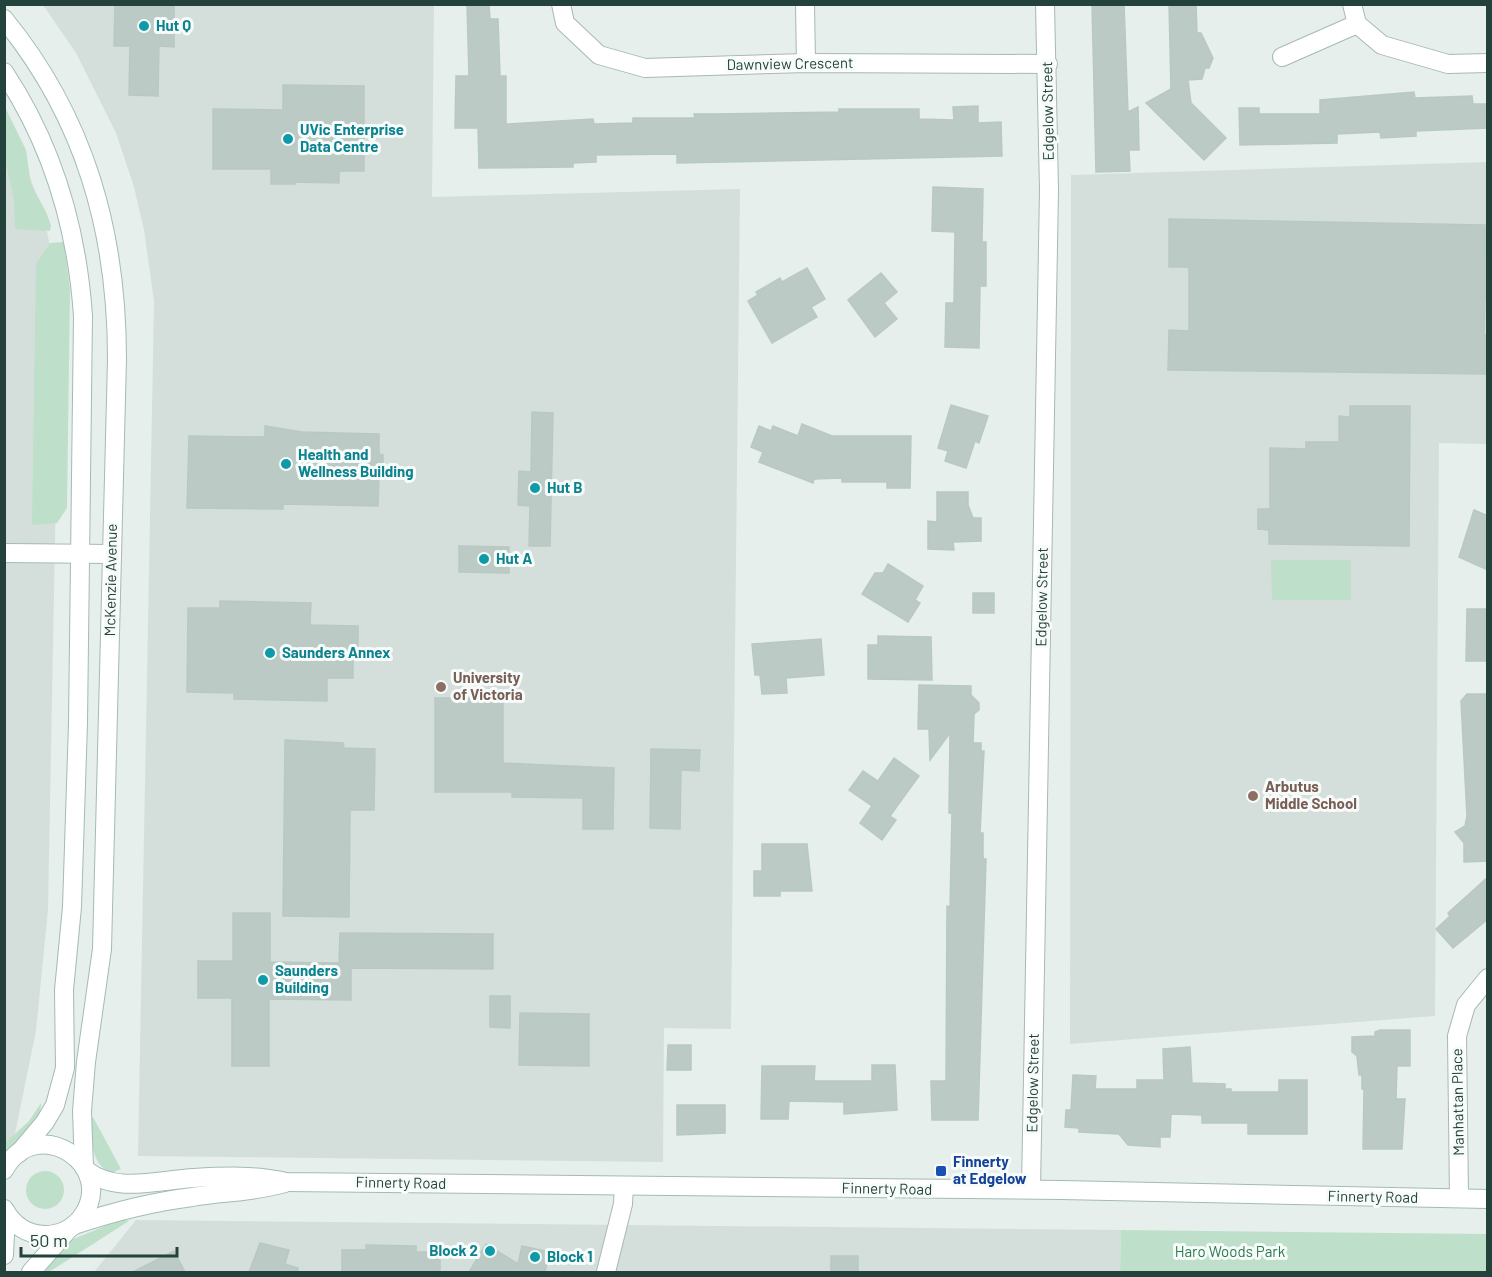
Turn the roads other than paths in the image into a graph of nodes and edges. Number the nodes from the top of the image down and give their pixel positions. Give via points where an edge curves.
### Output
1 (561, 4) edge
2 (805, 4) edge
3 (1045, 4) edge
4 (1352, 4) edge
5 (4, 19) edge
6 (1357, 24) junction
7 (1282, 57) dead end
8 (806, 63) junction
9 (1488, 63) edge
10 (1048, 64) junction
11 (4, 72) edge
12 (4, 553) edge
13 (112, 554) junction
14 (79, 555) junction
15 (1488, 978) edge
16 (13, 1156) edge
17 (85, 1168) junction
18 (4, 1170) edge
19 (286, 1182) junction
20 (624, 1186) junction
21 (1031, 1190) junction
22 (1459, 1198) junction
23 (1488, 1198) edge
24 (5, 1211) edge
25 (72, 1226) junction
26 (4, 1255) edge
27 (31, 1272) edge
28 (606, 1272) edge

1 - 8 street, Dawnview Crescent via 565,23 599,55 645,68
2 - 8 street
3 - 10 street, Edgelow Street
4 - 6 street
5 - 13 street, McKenzie Avenue via 45,77 79,142 108,241 117,323
6 - 7 street
6 - 9 street via 1382,45 1448,64
8 - 10 street, Dawnview Crescent
10 - 21 street, Edgelow Street
11 - 14 street, McKenzie Avenue via 47,150 77,253 83,316
12 - 14 street
13 - 14 street
13 - 17 street, McKenzie Avenue via 102,950 82,1102
14 - 16 street, McKenzie Avenue via 78,735 72,907 64,990 65,1068 55,1105 45,1122
15 - 22 street, Manhattan Place via 1466,1005 1457,1036
16 - 17 street, Finnerty Road via 36,1145 54,1145 72,1153
16 - 18 street, McKenzie Avenue
17 - 19 street, Finnerty Road via 103,1180 125,1184 262,1176
17 - 25 street, McKenzie Avenue via 90,1181 89,1200
19 - 20 street, Finnerty Road
19 - 25 street, Finnerty Road via 263,1190 131,1207
20 - 21 street, Finnerty Road
20 - 28 street
21 - 22 street, Finnerty Road
22 - 23 street, Finnerty Road
24 - 25 street, Finnerty Road via 18,1226 35,1234 54,1234
24 - 26 street
25 - 27 street, McKenzie Avenue

